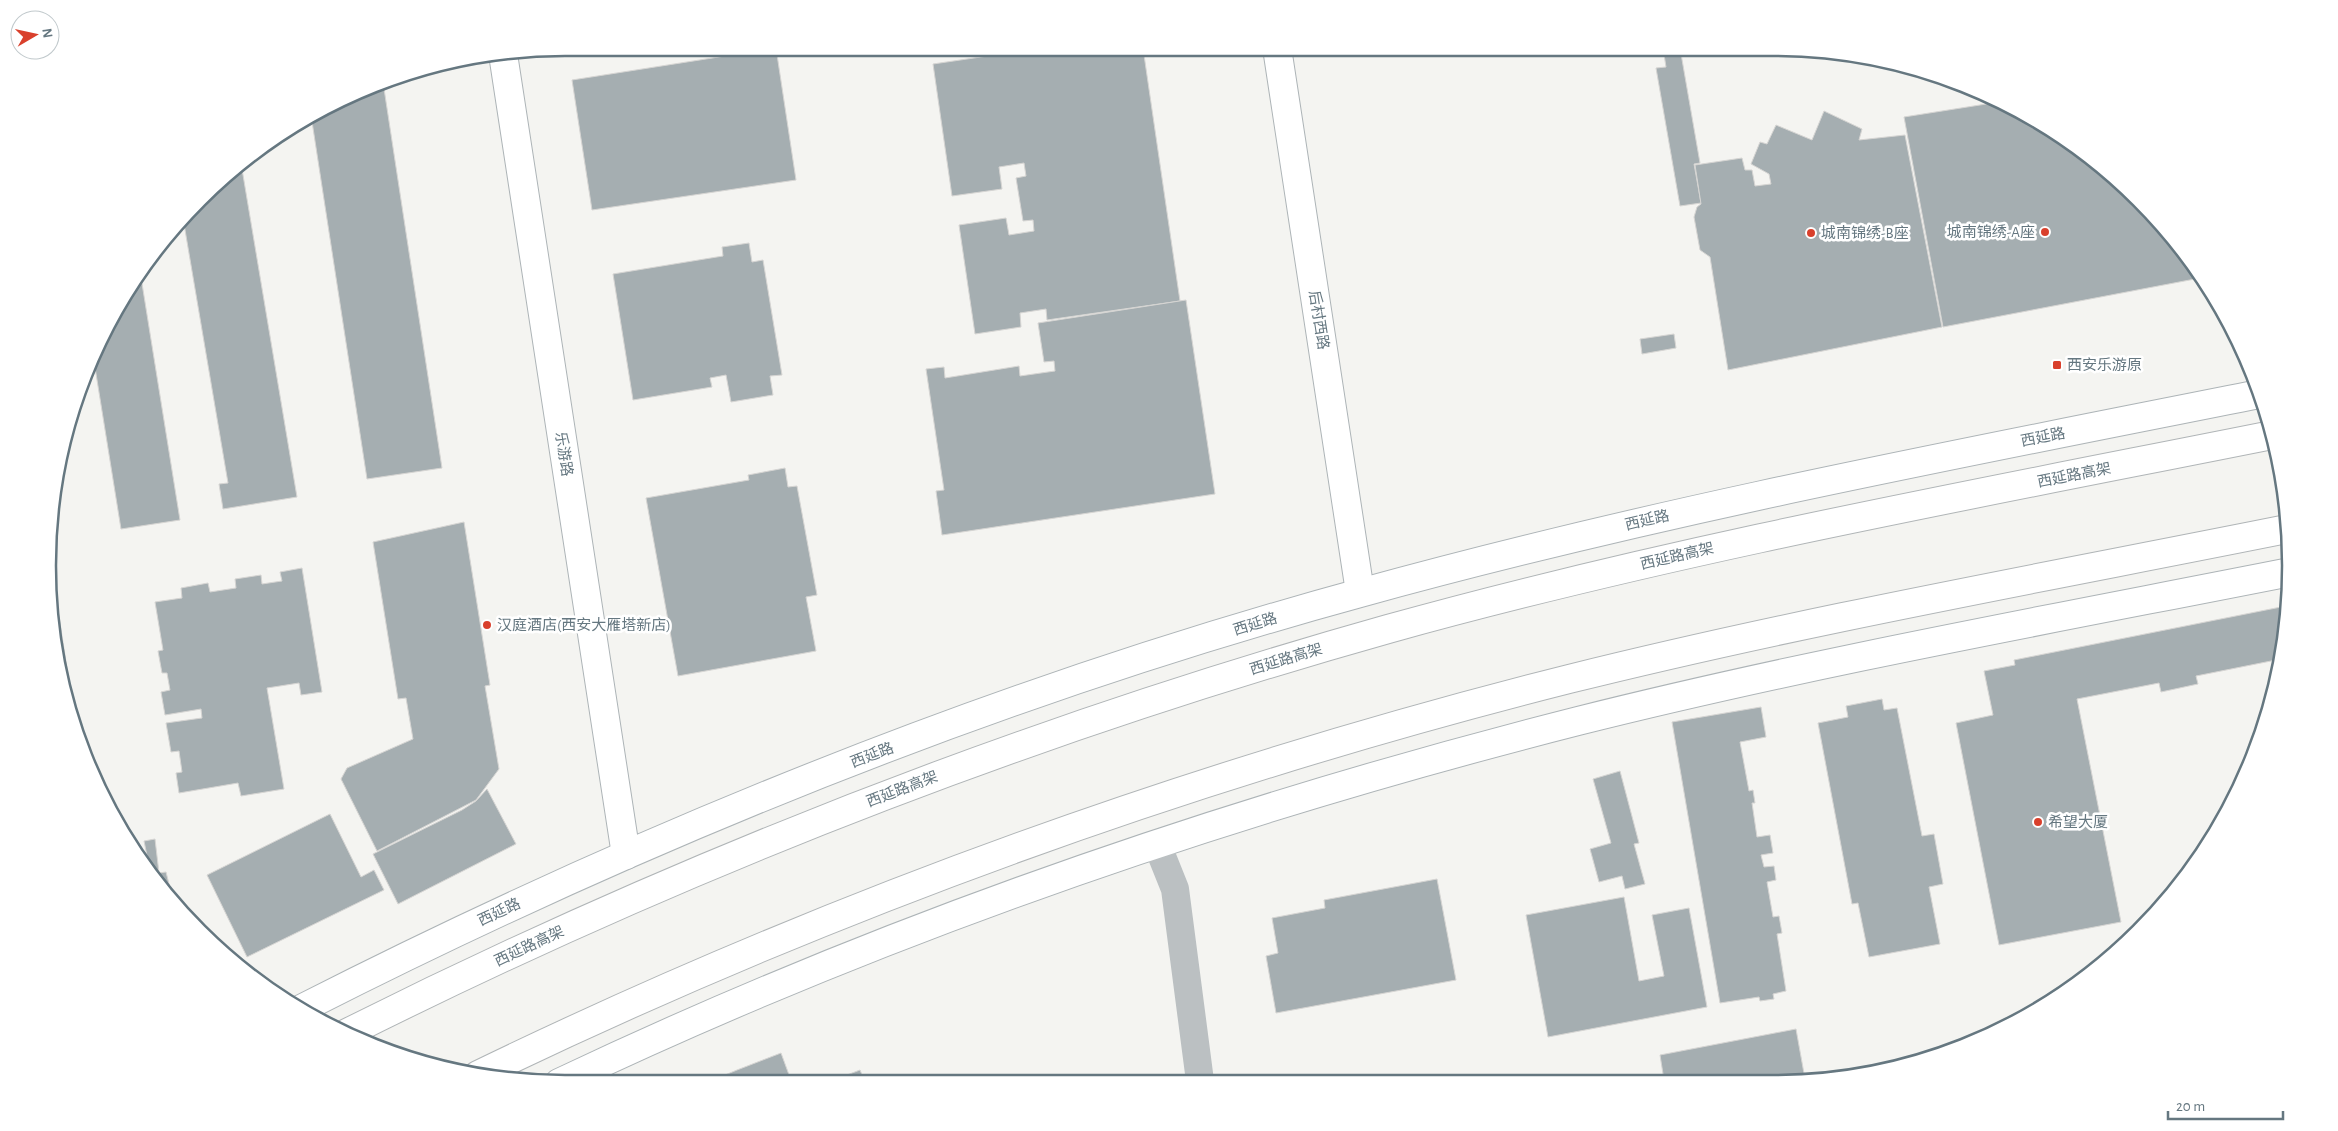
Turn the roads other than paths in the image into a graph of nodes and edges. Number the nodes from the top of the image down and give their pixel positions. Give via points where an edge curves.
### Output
1 (1278, 56) edge
2 (504, 60) edge
3 (2252, 395) edge
4 (2265, 436) edge
5 (2281, 530) edge
6 (2282, 574) edge
7 (1360, 592) junction
8 (1157, 844) junction
9 (626, 855) junction
10 (308, 1005) edge
11 (355, 1029) edge
12 (491, 1069) edge
13 (578, 1075) edge
14 (1199, 1075) edge

1 - 7 main road, 后村西路
2 - 9 main road, 乐游路
3 - 7 main road, 西延路 via 1725,502 1530,547
4 - 11 main road, 西延路高架 via 1672,557 1450,612 1246,671 1044,737 796,830 603,912
5 - 12 main road via 1712,645 1484,702 1309,751 1161,797 915,886 713,968
6 - 8 main road via 1811,667 1631,708 1416,764
7 - 9 main road, 西延路 via 1211,637 996,709 851,763
8 - 13 main road via 1006,897 825,967
8 - 14 street via 1175,889
9 - 10 main road, 西延路 via 406,956

